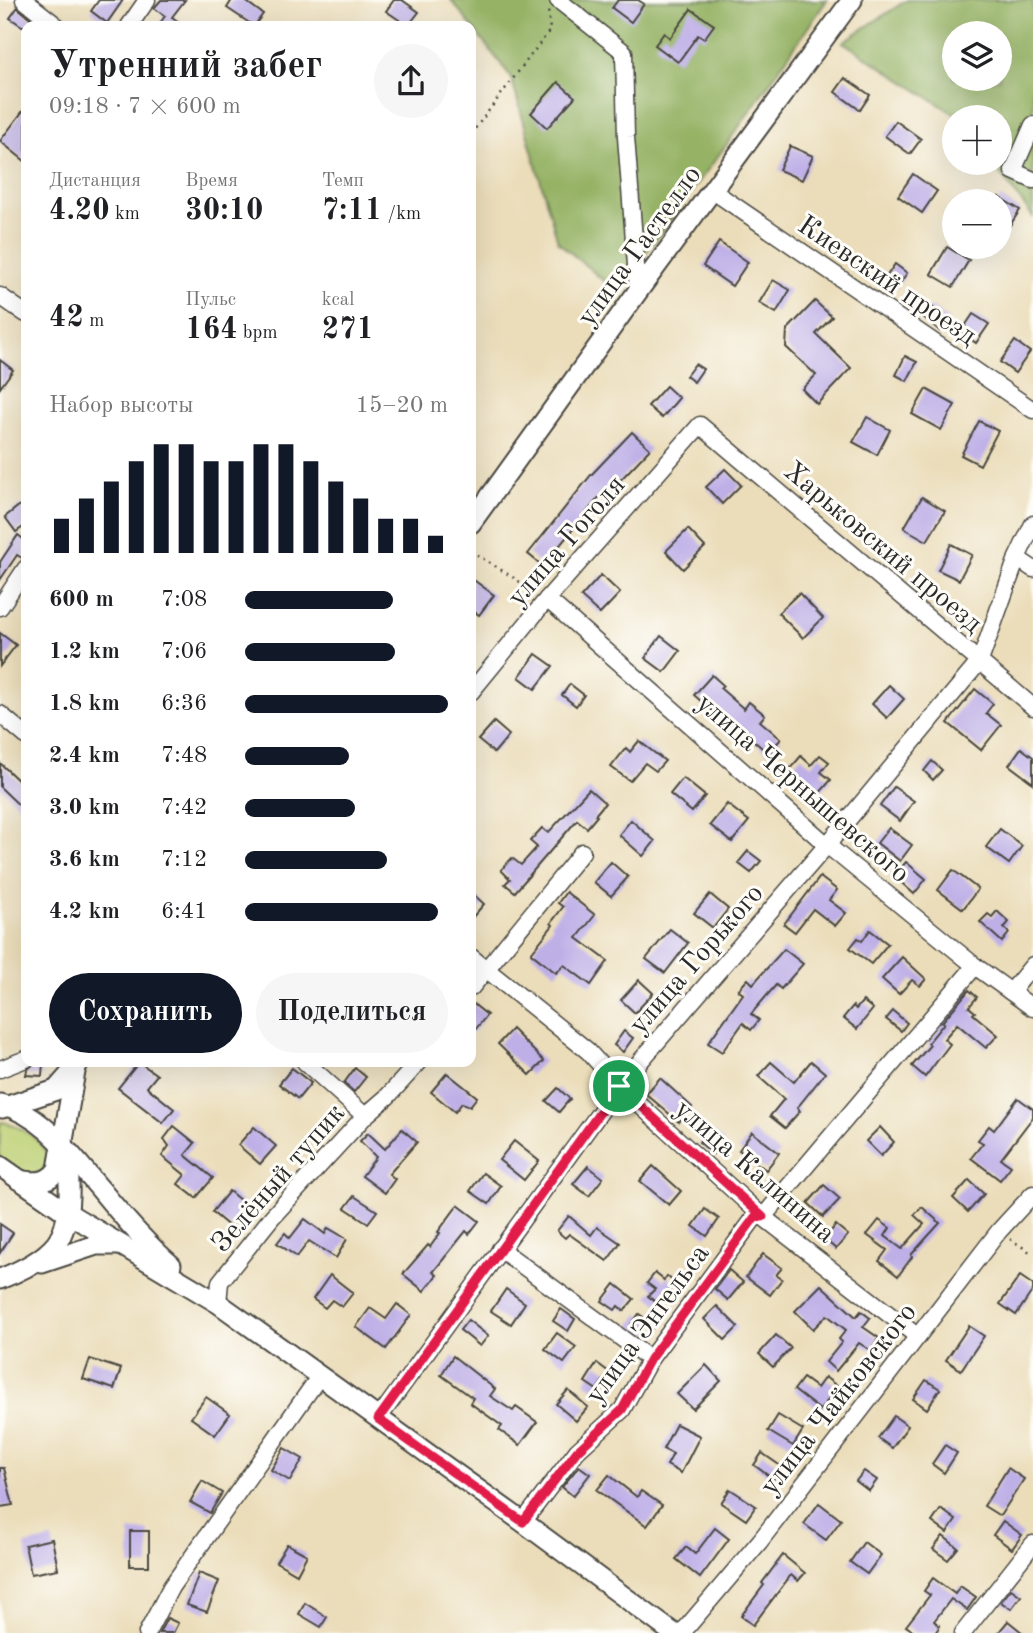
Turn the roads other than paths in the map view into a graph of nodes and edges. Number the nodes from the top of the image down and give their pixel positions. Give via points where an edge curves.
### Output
1 (24, 0) edge
2 (147, 0) edge
3 (558, 0) edge
4 (852, 0) edge
5 (51, 21) edge
6 (132, 21) edge
7 (1033, 125) edge
8 (612, 129) dead end
9 (626, 138) junction
10 (1033, 180) edge
11 (713, 191) junction
12 (638, 291) junction
13 (0, 296) edge
14 (21, 311) edge
15 (1033, 410) edge
16 (700, 425) joint
17 (476, 516) edge
18 (1033, 524) edge
19 (1017, 558) junction
20 (1033, 569) edge
21 (21, 576) edge
22 (547, 599) junction
23 (0, 607) edge
24 (980, 661) junction
25 (476, 686) edge
26 (1033, 707) edge
27 (0, 714) edge
28 (21, 732) edge
29 (827, 845) junction
30 (582, 852) dead end
31 (476, 961) edge
32 (1033, 965) edge
33 (975, 966) junction
34 (487, 969) junction
35 (476, 982) edge
36 (1011, 992) junction
37 (1033, 1008) edge
38 (21, 1061) edge
39 (75, 1067) edge
40 (77, 1067) edge
41 (310, 1067) edge
42 (414, 1067) edge
43 (0, 1069) edge
44 (619, 1086) junction
45 (2, 1106) edge
46 (365, 1116) junction
47 (64, 1147) junction
48 (0, 1166) edge
49 (19, 1180) junction
50 (1033, 1194) edge
51 (66, 1212) junction
52 (763, 1217) junction
53 (121, 1245) junction
54 (500, 1249) junction
55 (6, 1277) edge
56 (212, 1299) junction
57 (917, 1336) junction
58 (650, 1359) junction
59 (319, 1377) junction
60 (378, 1419) junction
61 (523, 1522) junction
62 (1033, 1544) edge
63 (146, 1633) edge
64 (673, 1633) edge
65 (682, 1633) edge
66 (963, 1633) edge

1 - 5 street
2 - 6 street
3 - 9 street via 624,52
4 - 11 main road, улица Гастелло
7 - 10 street via 1013,171
8 - 9 street
9 - 12 street
11 - 12 main road, улица Гастелло
11 - 15 street, Киевский проезд
12 - 17 main road, улица Гастелло
13 - 14 street
16 - 22 street, улица Гоголя
16 - 24 street, Харьковский проезд
18 - 19 street, улица Горького
19 - 20 street
19 - 24 street, улица Горького
21 - 23 street
22 - 25 street, улица Гоголя
22 - 29 street, улица Чернышевского
24 - 26 street, Харьковский проезд
24 - 29 street, улица Горького
27 - 28 street
29 - 33 street, улица Чернышевского
29 - 44 street, улица Горького
30 - 34 street
31 - 34 street, улица Калинина
32 - 36 street
33 - 36 street, улица Чернышевского
33 - 52 street, улица Энгельса
34 - 35 street
34 - 44 street, улица Калинина via 588,1051
36 - 37 street, улица Чернышевского
38 - 43 street
39 - 45 main road via 56,1090
40 - 47 main road
41 - 46 street
42 - 46 street, Зелёный тупик
44 - 52 street, улица Калинина
44 - 54 street, улица Горького
45 - 47 main road via 35,1119
46 - 56 street, Зелёный тупик via 272,1217 219,1282
47 - 49 main road via 53,1177 44,1182
47 - 51 main road via 70,1180
47 - 56 main road via 157,1253
48 - 49 main road
49 - 51 main road
50 - 57 street, улица Чайковского
51 - 53 main road
51 - 55 main road via 54,1247
52 - 57 street, улица Калинина
52 - 58 street, улица Энгельса via 755,1217
53 - 55 main road via 79,1249
53 - 56 main road
54 - 58 street
54 - 60 street, улица Горького
56 - 59 main road
57 - 65 street, улица Чайковского via 760,1541
58 - 61 street, улица Энгельса via 622,1410 577,1451
59 - 60 main road
59 - 63 street via 171,1587
60 - 61 main road
61 - 64 main road
62 - 66 street

